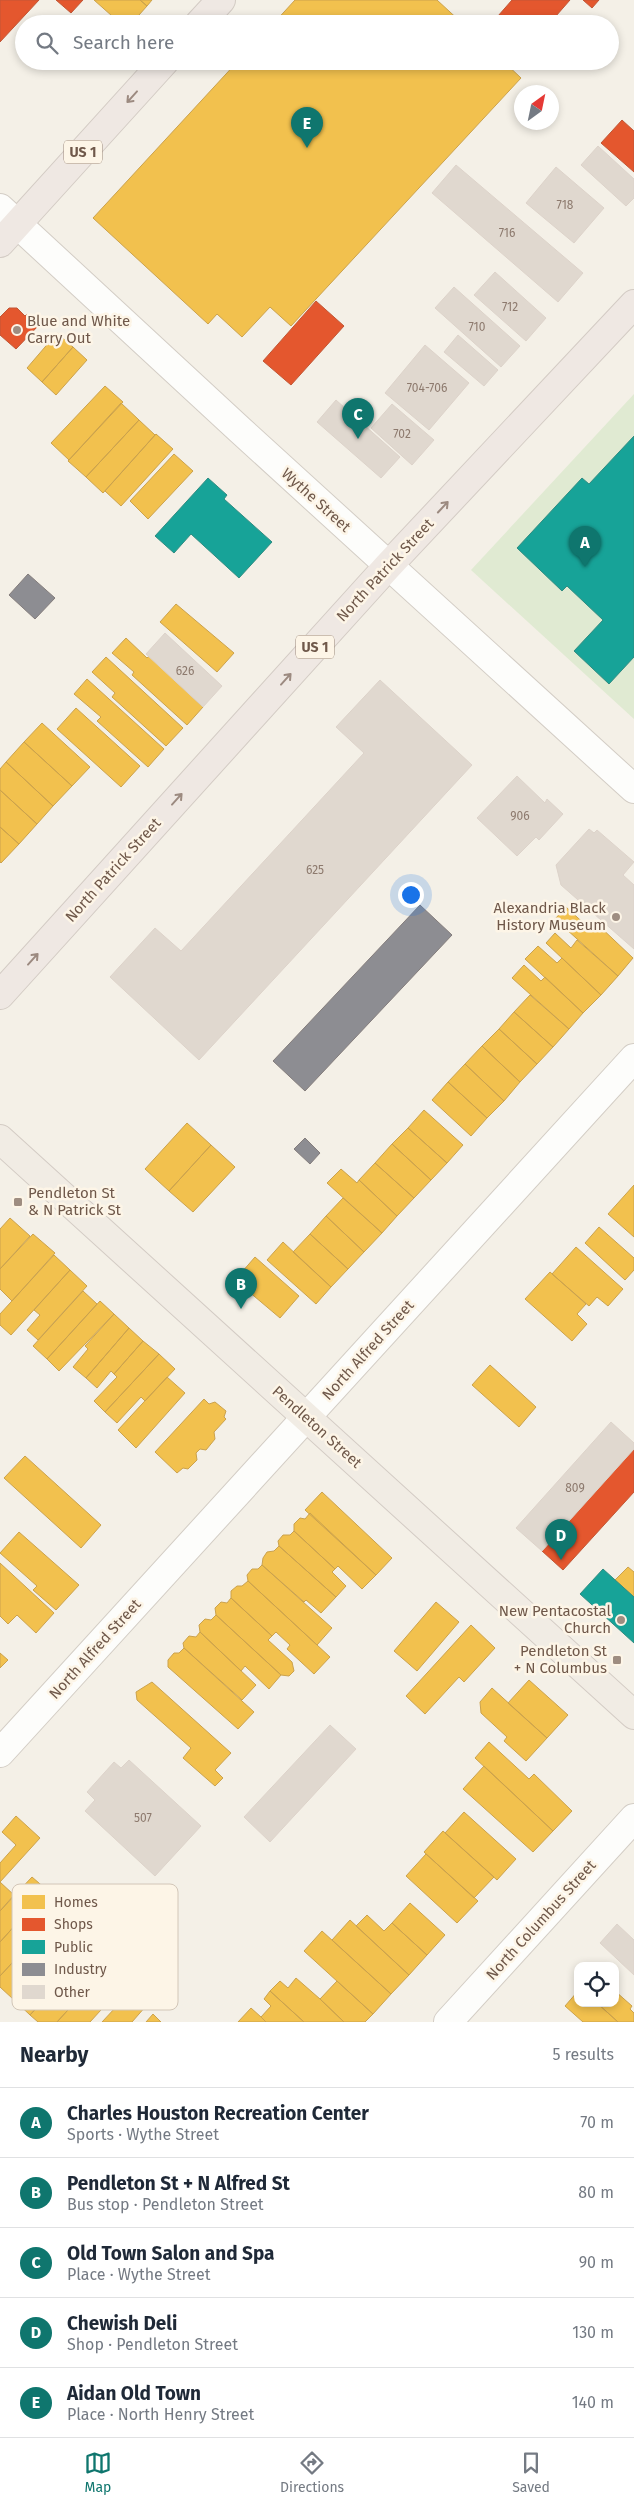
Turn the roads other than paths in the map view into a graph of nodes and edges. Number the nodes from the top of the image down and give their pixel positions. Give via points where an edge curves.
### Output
1 (221, 0) edge
2 (207, 15) edge
3 (156, 70) edge
4 (6, 225) edge
5 (634, 304) edge
6 (388, 566) junction
7 (634, 789) edge
8 (0, 995) edge
9 (634, 1058) edge
10 (0, 1139) edge
11 (307, 1417) junction
12 (634, 1715) edge
13 (0, 1753) edge
14 (634, 1818) edge
15 (448, 2022) edge

1 - 2 highway
3 -> 4 highway, US 1
4 - 6 street, Wythe Street
6 -> 5 highway, North Patrick Street / US 1
6 - 7 street, Wythe Street
8 -> 6 highway, North Patrick Street / US 1
9 - 11 street, North Alfred Street
10 - 11 main road, Pendleton Street
11 - 12 main road, Pendleton Street
11 - 13 street, North Alfred Street
14 - 15 street, North Columbus Street

